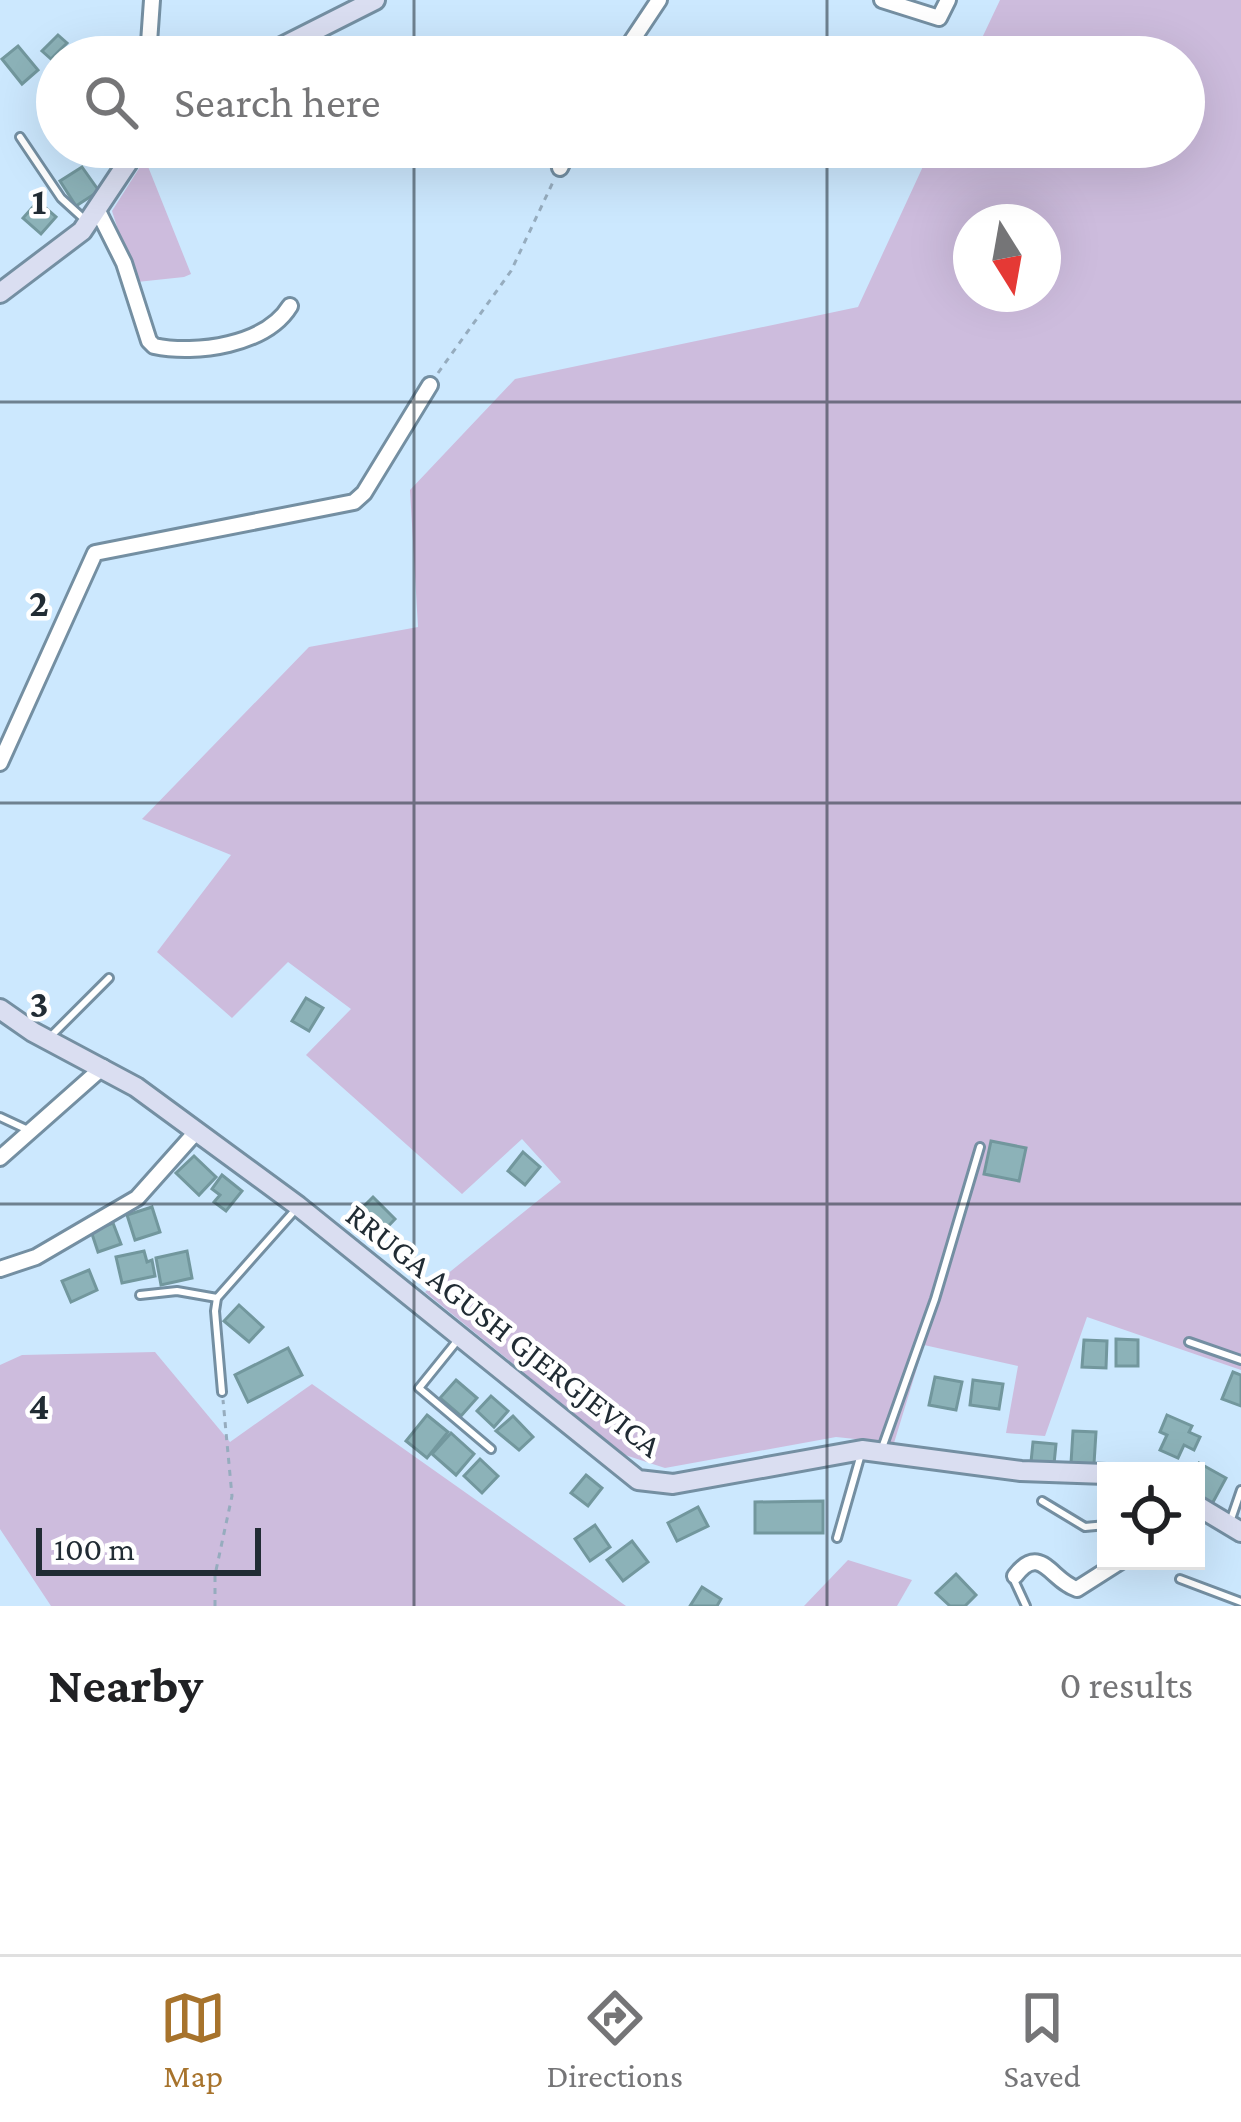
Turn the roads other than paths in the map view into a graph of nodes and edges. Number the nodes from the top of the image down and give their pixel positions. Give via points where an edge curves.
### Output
1 (152, 0) edge
2 (375, 0) edge
3 (659, 0) edge
4 (882, 0) edge
5 (948, 0) edge
6 (149, 36) edge
7 (304, 36) edge
8 (635, 36) edge
9 (20, 137) dead end
10 (36, 161) edge
11 (41, 168) edge
12 (125, 168) edge
13 (94, 217) junction
14 (0, 293) edge
15 (290, 306) dead end
16 (430, 385) road end
17 (0, 763) edge
18 (109, 978) dead end
19 (0, 1009) edge
20 (47, 1039) junction
21 (103, 1067) junction
22 (0, 1117) edge
23 (31, 1131) junction
24 (195, 1133) junction
25 (980, 1148) dead end
26 (0, 1158) edge
27 (298, 1207) junction
28 (0, 1269) edge
29 (140, 1295) dead end
30 (218, 1298) junction
31 (460, 1339) junction
32 (1189, 1342) dead end
33 (1241, 1360) edge
34 (222, 1392) road end
35 (491, 1449) dead end
36 (872, 1451) junction
37 (1097, 1474) edge
38 (1241, 1490) edge
39 (1042, 1501) dead end
40 (1205, 1512) edge
41 (1097, 1526) edge
42 (1235, 1528) edge
43 (837, 1538) dead end
44 (1107, 1570) edge
45 (1015, 1576) joint
46 (1180, 1579) dead end
47 (1241, 1602) edge
48 (1025, 1606) edge

1 - 6 street
2 - 7 main road
3 - 8 street
4 - 5 street via 939,18
9 - 10 lane
11 - 13 lane via 61,198
12 - 13 main road
13 - 14 main road
13 - 15 street via 113,237 154,346 225,344 270,326
16 - 17 street via 354,502 95,553
18 - 20 lane
19 - 20 main road, RRUGA AGUSH GJERGJEVICA
20 - 21 main road, RRUGA AGUSH GJERGJEVICA
21 - 23 street
21 - 24 main road, RRUGA AGUSH GJERGJEVICA
22 - 23 lane
23 - 26 street
24 - 27 main road, RRUGA AGUSH GJERGJEVICA
24 - 28 street via 137,1198
25 - 36 lane via 935,1299
27 - 30 lane
27 - 31 main road, RRUGA AGUSH GJERGJEVICA
29 - 30 lane
30 - 34 lane
31 - 35 lane via 419,1388
31 - 36 main road, RRUGA AGUSH GJERGJEVICA via 650,1483
32 - 33 lane
36 - 37 main road, RRUGA AGUSH GJERGJEVICA
36 - 43 lane
38 - 42 lane
39 - 41 lane via 1085,1528
40 - 42 main road
44 - 45 street via 1077,1589 1041,1563
45 - 48 lane
46 - 47 lane

